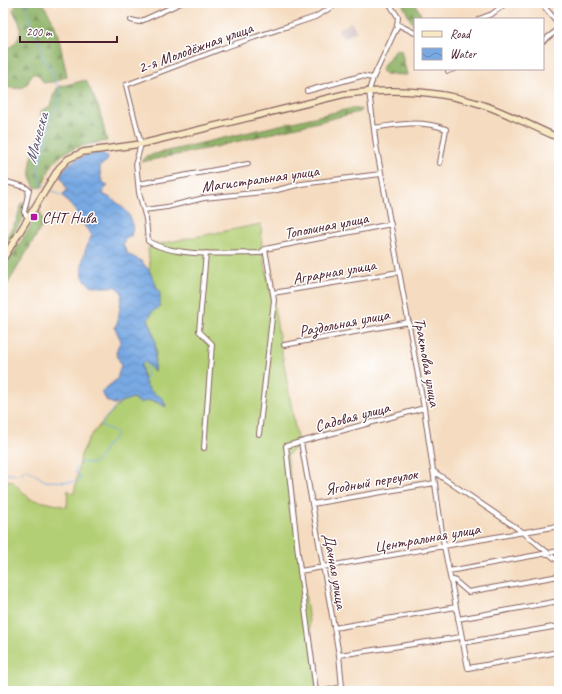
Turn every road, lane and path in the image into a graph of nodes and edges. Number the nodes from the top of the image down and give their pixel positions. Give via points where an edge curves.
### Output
1 (181, 3) edge
2 (339, 3) edge
3 (388, 3) edge
4 (506, 3) edge
5 (541, 3) edge
6 (482, 18) edge
7 (131, 20) dead end
8 (397, 24) junction
9 (559, 24) edge
10 (559, 29) edge
11 (414, 32) edge
12 (544, 40) edge
13 (451, 70) edge
14 (448, 71) dead end
15 (373, 78) junction
16 (369, 91) junction
17 (307, 92) dead end
18 (374, 128) junction
19 (559, 138) edge
20 (141, 144) junction
21 (440, 163) dead end
22 (248, 164) dead end
23 (381, 174) junction
24 (3, 181) edge
25 (138, 184) junction
26 (144, 210) junction
27 (28, 218) junction
28 (391, 224) junction
29 (265, 250) junction
30 (206, 253) junction
31 (3, 259) edge
32 (399, 272) junction
33 (273, 293) junction
34 (409, 322) junction
35 (284, 345) dead end
36 (424, 408) junction
37 (259, 434) dead end
38 (301, 442) junction
39 (204, 448) dead end
40 (433, 471) junction
41 (435, 483) junction
42 (312, 504) junction
43 (559, 526) edge
44 (524, 532) junction
45 (444, 546) junction
46 (559, 551) edge
47 (548, 553) junction
48 (559, 562) edge
49 (323, 568) junction
50 (300, 571) junction
51 (449, 571) junction
52 (559, 576) edge
53 (451, 581) junction
54 (559, 601) edge
55 (456, 607) junction
56 (458, 618) junction
57 (559, 626) edge
58 (334, 628) junction
59 (461, 637) junction
60 (462, 643) junction
61 (559, 652) edge
62 (339, 656) junction
63 (316, 691) edge
64 (325, 691) edge

1 - 7 street via 139,22
2 - 20 street, 2-я Молодёжная улица via 315,17 126,85
3 - 8 street via 398,17
4 - 6 street via 492,14
5 - 9 street
8 - 11 street
8 - 15 street
10 - 12 street
13 - 14 street
15 - 16 street
15 - 17 street via 361,76
16 - 18 street, Трактовая улица
16 - 19 main road via 407,90 447,95 489,107
16 - 20 main road via 345,94
18 - 21 street via 422,123 446,129
18 - 23 street, Трактовая улица
20 - 25 street via 136,162
20 - 27 main road via 83,152 68,159 52,179
22 - 25 street, Магистральная улица
23 - 26 street, Магистральная улица via 301,184 273,191 204,198
23 - 28 street, Трактовая улица
24 - 27 street via 29,190 24,212
25 - 26 street
26 - 30 street, Тополиная улица via 148,241 172,250
27 - 31 main road
28 - 29 street, Тополиная улица
28 - 32 street, Трактовая улица
29 - 30 street, Тополиная улица via 260,253
29 - 33 street
30 - 39 street via 199,331 212,344
32 - 33 street, Аграрная улица
32 - 34 street, Трактовая улица
33 - 37 street
34 - 35 street, Раздольная улица
34 - 36 street, Трактовая улица
36 - 38 street, Садовая улица
36 - 40 street, Трактовая улица
38 - 42 street, Дачная улица
38 - 50 street, Садовая улица via 286,446
40 - 41 street, Трактовая улица
40 - 44 street
41 - 42 street, Ягодный переулок
41 - 45 street, Трактовая улица
42 - 49 street, Дачная улица
43 - 44 street, Центральная улица
44 - 45 street, Центральная улица
44 - 47 street
45 - 49 street, Центральная улица
45 - 51 street, Трактовая улица
46 - 47 street
47 - 48 street
47 - 51 street
49 - 50 street, Центральная улица
49 - 58 street, Дачная улица
50 - 63 street
51 - 53 street, Трактовая улица
52 - 53 street via 468,592 454,580
53 - 55 street, Трактовая улица
54 - 56 street
55 - 56 street, Трактовая улица
55 - 58 street
56 - 59 street, Трактовая улица
57 - 60 street
58 - 62 street, Дачная улица
59 - 60 street, Трактовая улица
59 - 62 street
60 - 61 street, Трактовая улица via 468,668
62 - 64 street, Дачная улица via 342,687

